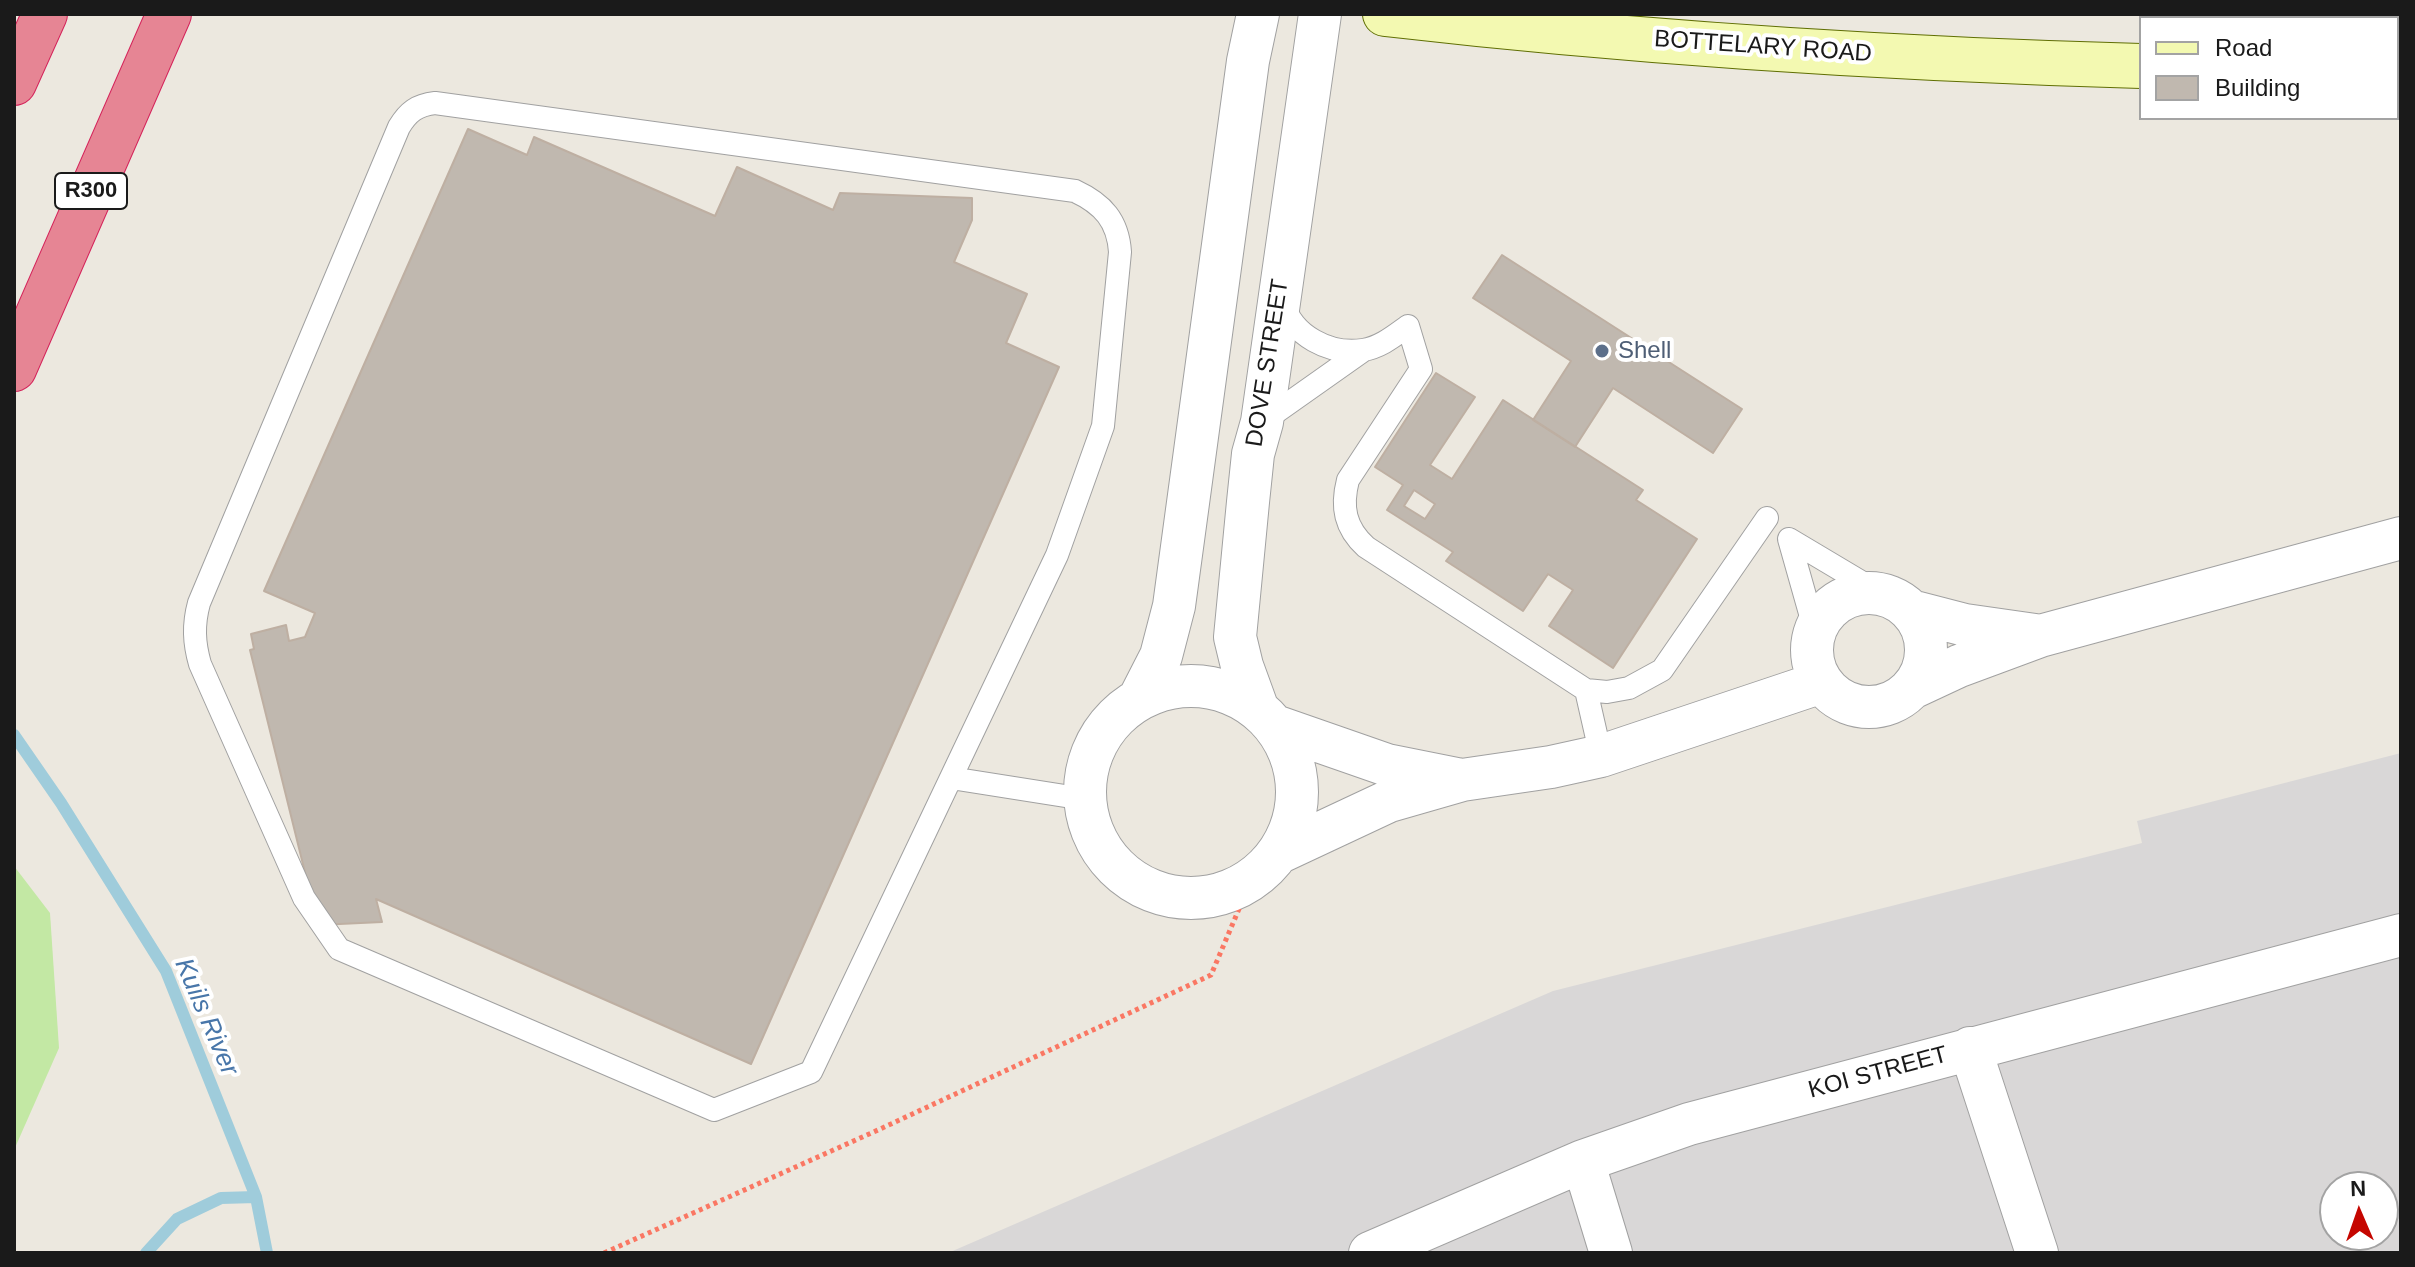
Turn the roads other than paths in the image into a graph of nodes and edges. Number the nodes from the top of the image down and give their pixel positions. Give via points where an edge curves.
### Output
1 (45, 14) edge
2 (169, 14) edge
3 (1258, 14) edge
4 (1320, 14) edge
5 (1385, 14) edge
6 (2139, 66) edge
7 (14, 83) edge
8 (1280, 289) junction
9 (1365, 350) junction
10 (14, 369) edge
11 (1262, 422) junction
12 (1767, 518) dead end
13 (2401, 538) edge
14 (1897, 603) junction
15 (1815, 631) junction
16 (2040, 636) junction
17 (1822, 682) junction
18 (1914, 687) junction
19 (1586, 690) junction
20 (1139, 699) junction
21 (1266, 718) junction
22 (1601, 756) junction
23 (951, 778) junction
24 (1462, 780) junction
25 (1084, 799) junction
26 (1265, 867) junction
27 (2401, 935) edge
28 (1970, 1048) junction
29 (1583, 1161) junction
30 (1370, 1253) edge
31 (1611, 1253) edge
32 (2037, 1253) edge

1 - 7 highway
2 - 10 highway, R300
3 - 20 street via 1174,606 1161,656
4 - 8 street, DOVE STREET
5 - 6 main road, BOTTELARY ROAD via 1850,55
8 - 9 lane via 1295,325 1309,338 1345,351
8 - 11 street, DOVE STREET
9 - 11 lane
9 - 19 lane via 1408,326 1421,369 1348,480 1345,515 1356,538
11 - 21 street, DOVE STREET via 1250,478 1235,637
12 - 19 lane via 1662,670 1629,688
13 - 16 street
14 - 15 street via 1866,593 1850,597 1823,616
14 - 15 lane via 1789,539
14 - 16 street via 1965,625
14 - 18 street via 1922,628 1927,648
15 - 17 street via 1814,666
16 - 18 street
17 - 18 street via 1842,699 1866,707 1884,705
17 - 22 street
19 - 22 lane
20 - 21 street via 1168,688 1200,686 1230,693
20 - 25 street via 1096,741 1086,769
21 - 24 street via 1387,765
21 - 26 street, DOVE STREET via 1291,756 1298,789 1293,823
22 - 24 street
23 - 23 lane via 1057,555 1103,426 1120,252 1106,211 1092,198 1057,188 435,103 405,116 199,603 194,630 200,664 304,898 339,949 714,1110 811,1072
23 - 25 lane
24 - 26 street via 1389,801
25 - 26 street via 1091,831 1106,858 1130,880 1159,894 1190,899 1222,895
27 - 28 street, KOI STREET
28 - 29 street, KOI STREET via 1689,1124
28 - 32 street
29 - 30 street, KOI STREET
29 - 31 street

